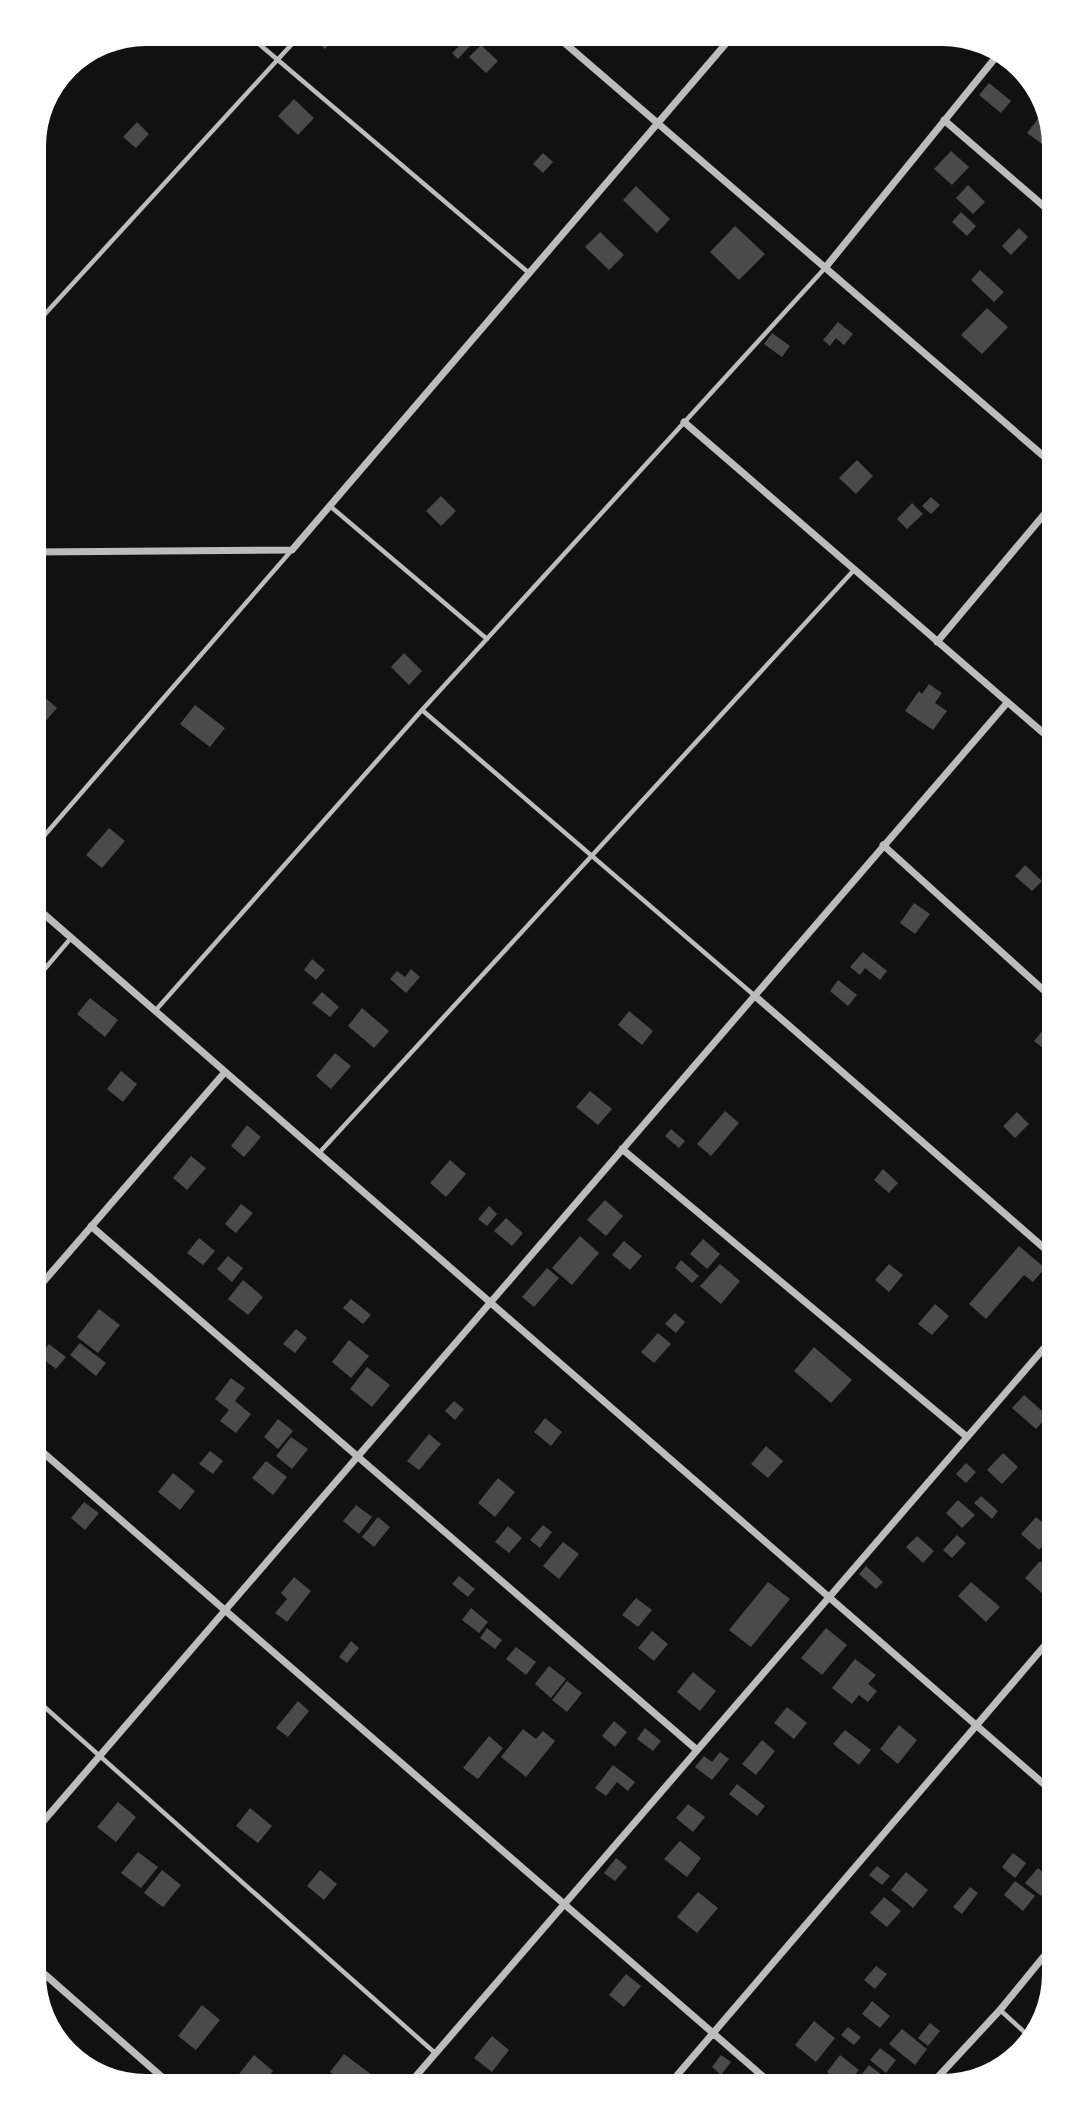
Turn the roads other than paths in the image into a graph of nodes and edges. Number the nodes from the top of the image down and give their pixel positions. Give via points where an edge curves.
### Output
1 (261, 46) edge
2 (290, 46) edge
3 (569, 46) edge
4 (724, 46) edge
5 (277, 60) junction
6 (993, 60) edge
7 (944, 120) junction
8 (658, 124) junction
9 (1042, 205) edge
10 (825, 268) junction
11 (529, 274) junction
12 (46, 313) edge
13 (684, 422) junction
14 (1042, 455) edge
15 (330, 506) junction
16 (1042, 517) edge
17 (292, 550) junction
18 (46, 552) edge
19 (854, 570) junction
20 (487, 639) junction
21 (937, 642) junction
22 (1007, 703) junction
23 (422, 710) junction
24 (1042, 732) edge
25 (46, 834) edge
26 (883, 845) junction
27 (592, 855) junction
28 (46, 916) edge
29 (71, 938) junction
30 (46, 967) edge
31 (1042, 989) edge
32 (755, 996) junction
33 (155, 1011) junction
34 (225, 1072) junction
35 (622, 1149) junction
36 (319, 1153) junction
37 (91, 1226) junction
38 (1042, 1246) edge
39 (46, 1279) edge
40 (490, 1303) junction
41 (1042, 1350) edge
42 (967, 1437) junction
43 (46, 1455) edge
44 (358, 1457) junction
45 (828, 1597) junction
46 (225, 1610) junction
47 (1042, 1649) edge
48 (46, 1708) edge
49 (977, 1724) junction
50 (697, 1750) junction
51 (100, 1756) junction
52 (1042, 1782) edge
53 (46, 1818) edge
54 (564, 1904) junction
55 (1042, 1959) edge
56 (46, 1975) edge
57 (1000, 2010) junction
58 (1023, 2031) edge
59 (713, 2033) junction
60 (436, 2054) junction
61 (157, 2073) edge
62 (419, 2073) edge
63 (679, 2073) edge
64 (758, 2073) edge
65 (942, 2073) edge

1 - 5 lane
2 - 5 lane
3 - 8 street
4 - 8 street
5 - 11 lane
5 - 12 lane
6 - 7 street
7 - 9 street
7 - 10 street
8 - 10 street
8 - 11 street
10 - 13 lane
10 - 14 street
11 - 15 street
13 - 19 street
13 - 20 lane
15 - 17 street
15 - 20 lane
16 - 21 street
17 - 18 street
17 - 25 lane
19 - 21 street
19 - 27 lane
20 - 23 lane
21 - 22 street
22 - 24 street
22 - 26 street
23 - 27 lane
23 - 33 lane
26 - 31 street
26 - 32 street
27 - 32 lane
27 - 36 lane
28 - 29 street
29 - 30 lane
29 - 33 street
32 - 35 street
32 - 38 street
33 - 34 street
34 - 36 street
34 - 37 street
35 - 40 street
35 - 42 street
36 - 40 street
37 - 39 street
37 - 44 street
40 - 44 street
40 - 45 street
41 - 42 street
42 - 45 street
43 - 46 street
44 - 46 street
44 - 50 street
45 - 49 street
45 - 50 street
46 - 51 street
46 - 54 street
47 - 49 street
48 - 51 lane
49 - 52 street
49 - 59 street
50 - 54 street
51 - 53 street
51 - 60 lane
54 - 59 street
54 - 60 street
55 - 57 street
56 - 61 street
57 - 58 lane
57 - 65 street
59 - 63 street
59 - 64 street
60 - 62 street

